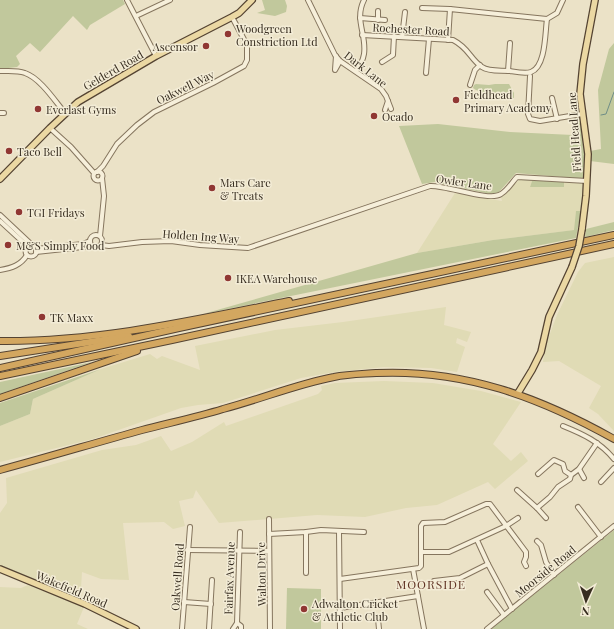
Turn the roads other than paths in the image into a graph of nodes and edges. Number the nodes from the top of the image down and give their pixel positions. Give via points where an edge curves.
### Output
1 (127, 0) edge
2 (170, 0) edge
3 (252, 0) edge
4 (308, 0) edge
5 (364, 0) edge
6 (564, 0) edge
7 (595, 0) edge
8 (422, 8) dead end
9 (450, 9) junction
10 (378, 11) dead end
11 (405, 12) dead end
12 (136, 16) junction
13 (232, 17) junction
14 (360, 18) junction
15 (547, 19) junction
16 (378, 20) junction
17 (385, 20) dead end
18 (362, 35) junction
19 (394, 36) junction
20 (402, 37) junction
21 (429, 38) junction
22 (448, 40) junction
23 (510, 43) dead end
24 (156, 56) junction
25 (336, 56) junction
26 (340, 61) junction
27 (382, 62) dead end
28 (480, 65) junction
29 (0, 71) edge
30 (356, 71) junction
31 (508, 71) junction
32 (426, 73) dead end
33 (530, 76) dead end
34 (470, 85) dead end
35 (552, 98) dead end
36 (388, 102) junction
37 (391, 109) dead end
38 (385, 110) dead end
39 (65, 113) junction
40 (582, 114) junction
41 (557, 119) junction
42 (50, 128) junction
43 (103, 166) junction
44 (95, 176) junction
45 (102, 176) junction
46 (0, 179) edge
47 (587, 181) junction
48 (104, 188) junction
49 (358, 210) joint
50 (1, 218) edge
51 (614, 235) edge
52 (98, 236) junction
53 (90, 241) junction
54 (102, 243) junction
55 (614, 244) edge
56 (63, 246) junction
57 (92, 246) junction
58 (35, 249) junction
59 (70, 249) junction
60 (26, 250) junction
61 (28, 255) junction
62 (0, 270) edge
63 (339, 295) junction
64 (179, 328) junction
65 (0, 341) edge
66 (158, 343) junction
67 (0, 356) edge
68 (0, 368) edge
69 (0, 376) edge
70 (518, 393) junction
71 (0, 398) edge
72 (563, 426) dead end
73 (614, 439) edge
74 (597, 443) junction
75 (614, 459) edge
76 (614, 468) edge
77 (579, 469) junction
78 (0, 470) edge
79 (538, 474) dead end
80 (571, 475) junction
81 (584, 478) dead end
82 (601, 482) dead end
83 (517, 490) dead end
84 (578, 507) dead end
85 (537, 508) junction
86 (518, 518) dead end
87 (546, 518) dead end
88 (269, 519) dead end
89 (506, 526) junction
90 (614, 526) edge
91 (190, 527) dead end
92 (339, 531) junction
93 (240, 532) dead end
94 (306, 532) junction
95 (364, 532) dead end
96 (269, 534) junction
97 (601, 537) junction
98 (477, 540) junction
99 (538, 541) dead end
100 (187, 550) junction
101 (239, 550) junction
102 (268, 550) junction
103 (421, 552) junction
104 (488, 564) junction
105 (526, 566) dead end
106 (413, 569) junction
107 (0, 570) edge
108 (306, 573) dead end
109 (554, 574) junction
110 (340, 579) junction
111 (212, 580) dead end
112 (434, 581) dead end
113 (487, 592) dead end
114 (418, 596) junction
115 (184, 602) junction
116 (211, 604) junction
117 (340, 608) junction
118 (512, 609) junction
119 (504, 615) junction
120 (378, 619) dead end
121 (237, 624) junction
122 (492, 624) junction
123 (136, 629) edge
124 (182, 629) edge
125 (209, 629) edge
126 (233, 629) edge
127 (241, 629) edge
128 (270, 629) edge
129 (340, 629) edge
130 (379, 629) edge
131 (424, 629) edge
132 (487, 629) edge
133 (496, 629) edge

1 - 12 street
2 - 12 street
3 - 13 main road, Gelderd Road via 240,13
4 - 25 street, Dark Lane
5 - 14 street
6 - 15 street via 557,13
7 - 40 main road, Field Head Lane via 581,82
8 - 9 street
9 - 15 street
9 - 22 street
10 - 16 street
11 - 20 street
12 - 24 street
13 - 24 main road, Gelderd Road
13 - 43 street, Oakwell Way via 247,45 247,60 244,66 154,112 117,144
14 - 16 street
14 - 18 street
15 - 31 street via 542,60 538,69 530,73
16 - 17 street
18 - 19 street, Rochester Road
18 - 30 street via 364,54
19 - 20 street, Rochester Road
19 - 27 street via 393,56
20 - 21 street, Rochester Road
21 - 22 street, Rochester Road
21 - 32 street
22 - 28 street, Rochester Road via 460,44
23 - 31 street
24 - 39 main road, Gelderd Road via 97,90
25 - 26 street, Dark Lane
25 - 26 street via 334,70
26 - 30 street, Dark Lane
28 - 31 street via 484,68
28 - 34 street via 475,70
29 - 39 street via 12,70 30,75
30 - 36 street, Dark Lane via 381,89
33 - 41 street via 530,119
35 - 41 street
36 - 37 street, Dark Lane
36 - 38 street
39 - 42 main road, Gelderd Road
40 - 41 street
40 - 47 main road, Field Head Lane via 588,154
42 - 44 street via 71,147 89,172
42 - 46 main road, Gelderd Road
43 - 44 street, Oakwell Way
43 - 45 street, Oakwell Way
44 - 45 street
44 - 45 street via 99,181
44 - 48 street
45 - 48 street, Oakwell Way
47 - 49 street, Owler Lane via 517,177 500,195 491,196 430,186
47 - 70 main road, Field Head Lane, bridge via 579,246 572,268 549,317 532,370
48 - 52 street, Oakwell Way
49 - 54 street, Holden Ing Way via 248,248 171,241 109,246
50 - 58 street
50 - 60 street via 7,224 5,226 24,243
51 - 63 highway
52 - 53 street via 92,237
52 - 54 street, Holden Ing Way
53 - 56 street
53 - 57 street
54 - 57 street via 96,248
55 - 66 highway
56 - 58 street
56 - 59 street
57 - 59 street
58 - 59 street
58 - 60 street via 29,246
58 - 61 street via 32,256
60 - 61 street
61 - 62 street via 15,267
63 - 64 highway
63 - 65 highway via 302,299 131,331 65,339
64 - 67 highway
64 - 68 highway
66 - 69 highway
66 - 71 highway
70 - 73 highway via 582,421
70 - 78 highway via 453,377 422,373 397,372 335,377
72 - 74 street
74 - 75 street
74 - 77 street
76 - 82 street
77 - 80 street
77 - 81 street
79 - 80 street via 554,458 563,464 565,471
80 - 85 street via 570,479 558,486
83 - 85 street
84 - 97 street
85 - 87 street
86 - 89 street
88 - 96 street, Walton Drive
89 - 98 street
89 - 103 street via 490,504 445,522 423,523
89 - 105 street via 526,552
90 - 97 street, Moorside Road
91 - 100 street, Oakwell Road
92 - 94 street
92 - 95 street
92 - 110 street
93 - 101 street, Fairfax Avenue
94 - 96 street
94 - 108 street
96 - 102 street, Walton Drive
97 - 109 street, Moorside Road
98 - 103 street via 449,552
98 - 104 street
99 - 109 street
100 - 101 street
100 - 115 street, Oakwell Road
101 - 102 street
101 - 121 street, Fairfax Avenue
102 - 128 street, Walton Drive
103 - 106 street via 421,566
104 - 112 street via 460,578
104 - 118 street
106 - 110 street
106 - 114 street
107 - 123 main road, Wakefield Road via 85,604
109 - 118 street, Moorside Road
110 - 117 street
111 - 116 street
113 - 119 street
114 - 117 street
114 - 131 street
115 - 116 street
115 - 124 street, Oakwell Road
116 - 125 street
117 - 129 street
118 - 119 street, Moorside Road
119 - 122 street, Moorside Road
120 - 130 street
121 - 126 street, Fairfax Avenue
121 - 127 street, Fairfax Avenue
122 - 132 street, Moorside Road
122 - 133 street

